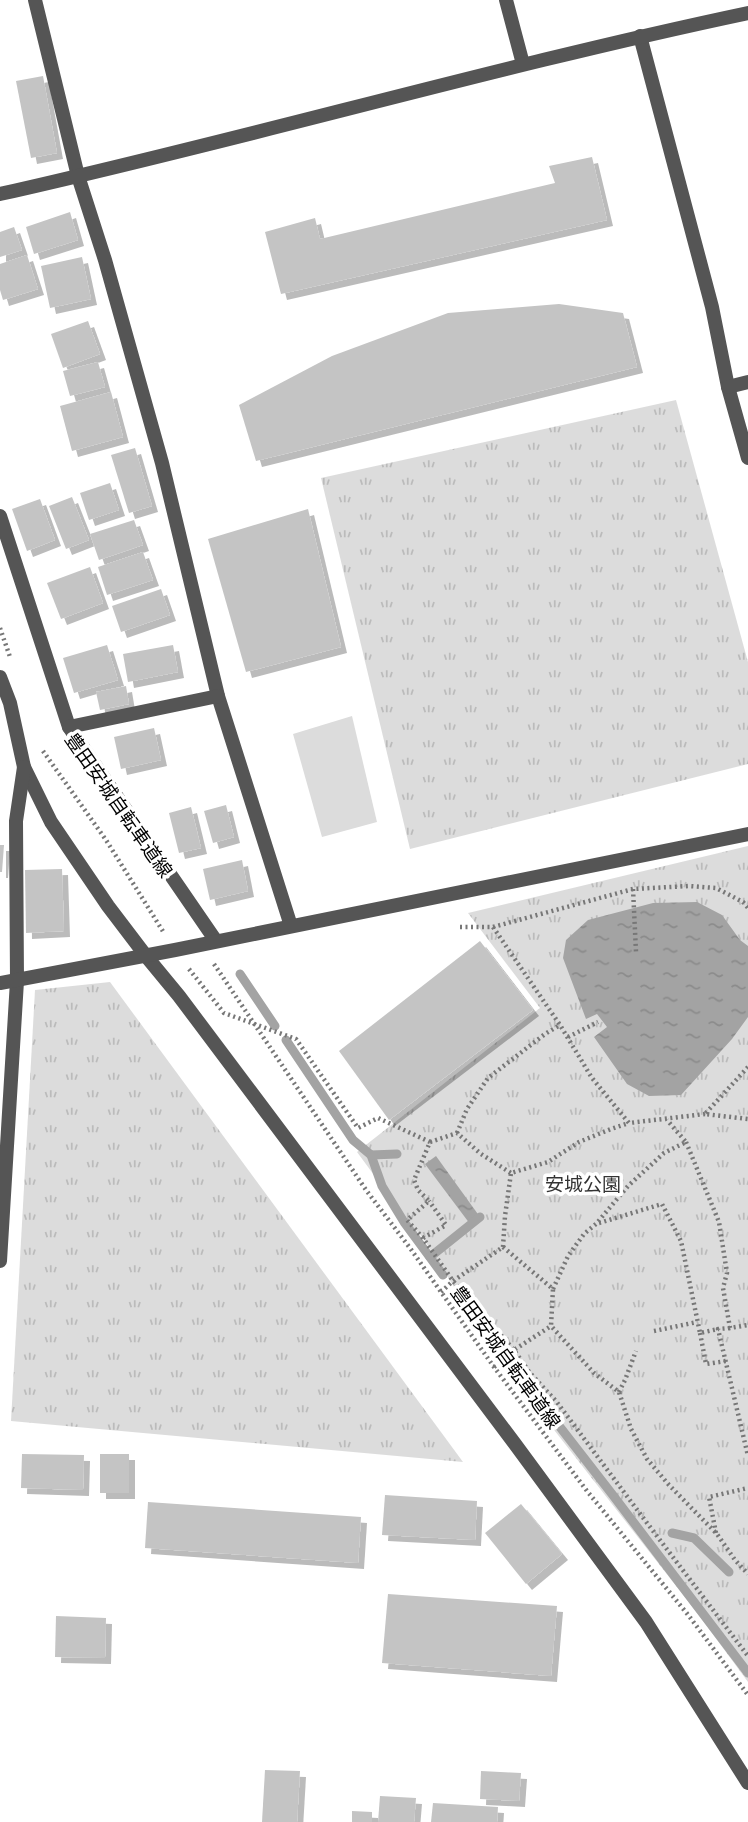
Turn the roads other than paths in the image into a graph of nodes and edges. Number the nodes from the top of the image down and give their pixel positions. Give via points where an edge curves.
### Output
1 (35, 0) edge
2 (506, 0) edge
3 (748, 13) edge
4 (640, 36) junction
5 (523, 64) junction
6 (78, 176) junction
7 (0, 194) edge
8 (748, 382) edge
9 (728, 387) junction
10 (748, 458) edge
11 (0, 516) edge
12 (0, 677) edge
13 (218, 696) junction
14 (5, 704) edge
15 (69, 727) junction
16 (24, 768) junction
17 (748, 834) edge
18 (291, 926) junction
19 (216, 941) junction
20 (146, 956) junction
21 (17, 981) junction
22 (0, 983) edge
23 (0, 1261) edge
24 (748, 1783) edge

1 - 6 street
2 - 5 street
3 - 4 street
4 - 5 street
4 - 9 street via 712,307
5 - 6 street
6 - 7 street
6 - 13 street via 162,463
8 - 9 street
9 - 10 street
11 - 15 street
12 - 14 street
13 - 15 street
13 - 18 street
14 - 16 street
15 - 19 street
16 - 20 street via 51,822
16 - 21 street via 16,821
17 - 18 street
18 - 19 street
19 - 20 street
20 - 21 street
20 - 24 street via 638,1611
21 - 22 street
21 - 23 street

